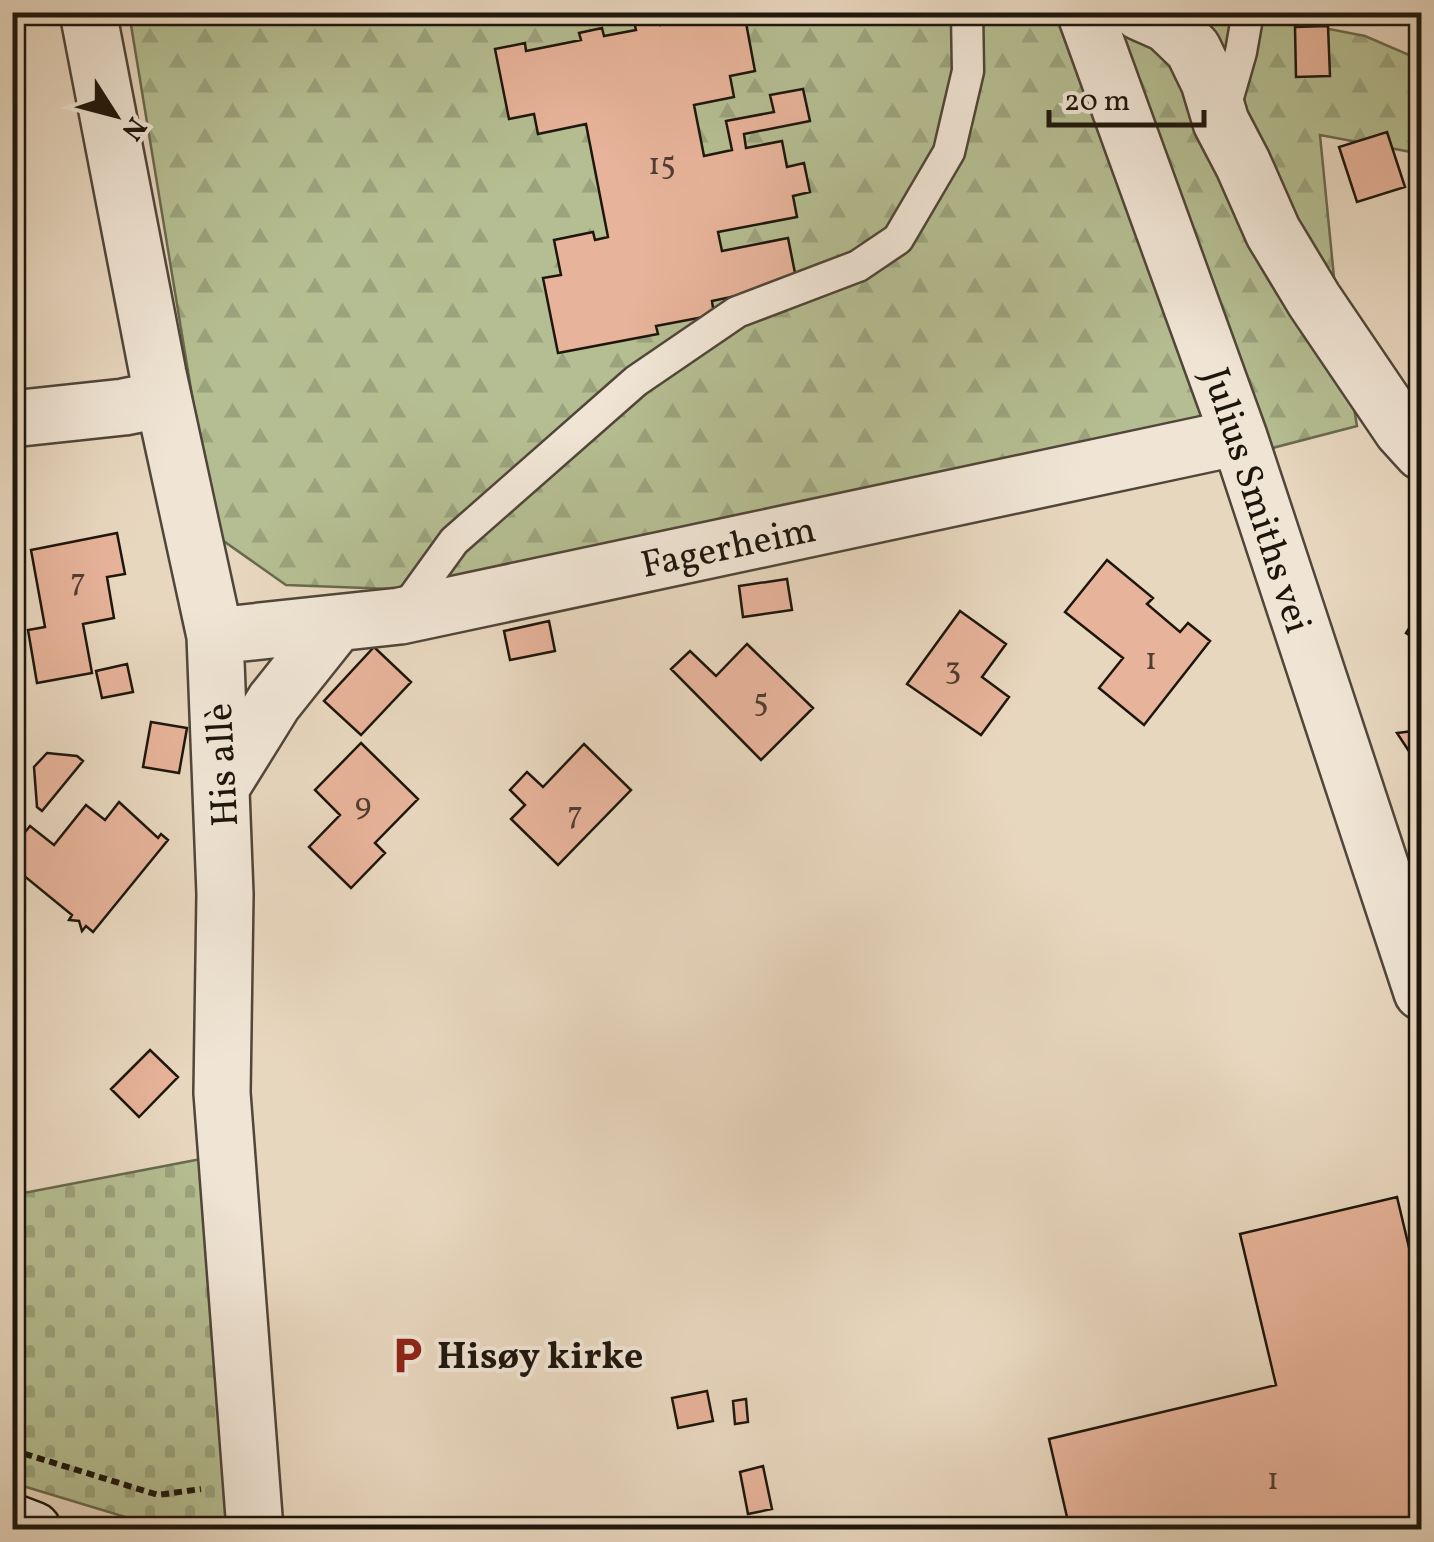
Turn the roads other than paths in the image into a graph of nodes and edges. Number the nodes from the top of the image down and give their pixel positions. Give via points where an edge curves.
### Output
1 (88, 12) edge
2 (967, 12) edge
3 (1084, 12) edge
4 (1140, 12) edge
5 (1248, 12) edge
6 (1220, 122) junction
7 (163, 399) junction
8 (12, 419) edge
9 (1239, 437) junction
10 (1422, 452) edge
11 (400, 616) junction
12 (337, 623) junction
13 (214, 636) junction
14 (223, 784) junction
15 (1422, 992) edge
16 (253, 1506) edge
17 (12, 1522) edge
18 (33, 1530) edge

1 - 7 street, His allè
2 - 11 lane via 968,71 949,152 898,239 858,266 737,312 636,381 454,541
3 - 9 street, Julius Smiths vei
4 - 6 street via 1168,24 1193,49
5 - 6 lane
6 - 10 street via 1314,300
7 - 8 street
7 - 13 street, His allè
9 - 11 street, Fagerheim
9 - 15 street, Julius Smiths vei
11 - 12 street, Fagerheim
12 - 13 street, Fagerheim
12 - 14 street via 274,702
13 - 14 street, His allè
14 - 16 street, His allè via 222,1093
17 - 18 street

